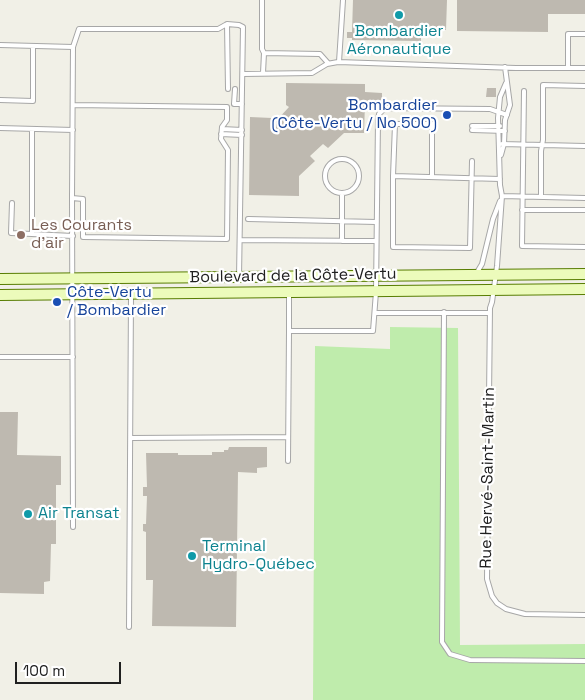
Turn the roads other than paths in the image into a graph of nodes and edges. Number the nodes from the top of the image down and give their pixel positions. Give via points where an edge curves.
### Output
1 (262, 0) edge
2 (343, 0) edge
3 (227, 24) junction
4 (585, 34) edge
5 (0, 45) edge
6 (33, 46) junction
7 (73, 47) junction
8 (264, 53) junction
9 (339, 62) junction
10 (328, 63) junction
11 (505, 67) junction
12 (568, 68) junction
13 (585, 68) edge
14 (263, 73) junction
15 (243, 74) junction
16 (506, 83) junction
17 (585, 86) edge
18 (228, 89) dead end
19 (235, 89) dead end
20 (524, 92) dead end
21 (0, 100) edge
22 (242, 104) junction
23 (73, 105) junction
24 (500, 112) junction
25 (507, 115) junction
26 (0, 128) edge
27 (472, 128) dead end
28 (498, 128) junction
29 (505, 128) junction
30 (32, 129) junction
31 (73, 130) junction
32 (221, 132) junction
33 (242, 133) junction
34 (498, 144) junction
35 (504, 144) junction
36 (522, 145) junction
37 (542, 146) junction
38 (585, 146) edge
39 (500, 158) junction
40 (472, 161) dead end
41 (393, 176) junction
42 (432, 177) junction
43 (471, 177) junction
44 (500, 179) junction
45 (342, 193) junction
46 (502, 196) junction
47 (522, 197) junction
48 (541, 197) junction
49 (72, 198) junction
50 (585, 198) edge
51 (12, 203) dead end
52 (522, 210) junction
53 (585, 210) edge
54 (248, 219) dead end
55 (342, 221) junction
56 (376, 222) junction
57 (32, 234) junction
58 (73, 236) junction
59 (240, 240) junction
60 (342, 241) junction
61 (376, 241) junction
62 (585, 247) edge
63 (495, 274) junction
64 (585, 274) edge
65 (475, 275) junction
66 (375, 276) junction
67 (238, 277) junction
68 (74, 278) junction
69 (0, 279) edge
70 (585, 289) edge
71 (493, 291) junction
72 (289, 292) junction
73 (376, 292) junction
74 (73, 294) junction
75 (131, 294) junction
76 (0, 295) edge
77 (444, 312) junction
78 (375, 313) junction
79 (490, 313) junction
80 (289, 331) junction
81 (0, 357) edge
82 (73, 357) junction
83 (288, 437) junction
84 (131, 438) junction
85 (288, 461) dead end
86 (73, 526) dead end
87 (585, 615) edge
88 (130, 627) dead end
89 (585, 661) edge

1 - 8 lane
2 - 9 lane
3 - 7 lane via 218,30 79,29
3 - 15 lane via 239,25 243,29
3 - 18 lane
4 - 12 lane via 568,34
5 - 6 lane
6 - 7 lane
6 - 21 lane via 33,101
7 - 23 lane
8 - 10 lane via 320,54
8 - 14 lane
9 - 10 lane
9 - 11 lane
10 - 14 lane via 312,73
11 - 12 lane
11 - 16 lane
12 - 13 lane
14 - 15 lane
15 - 22 lane
16 - 24 lane via 500,97
16 - 25 lane via 510,101
17 - 37 lane via 544,85
19 - 22 lane via 234,104
20 - 36 lane
22 - 33 lane
23 - 31 lane
23 - 32 lane via 227,107 227,120
24 - 25 lane
24 - 28 lane
24 - 56 lane via 490,109 388,108 381,112 378,120
25 - 29 lane
26 - 30 lane
27 - 28 lane
28 - 29 lane
28 - 34 lane
29 - 35 lane
30 - 31 lane
30 - 57 lane
31 - 49 lane
32 - 33 lane
32 - 49 lane via 228,150 227,239 83,237 83,199
33 - 59 lane
34 - 35 lane
34 - 39 lane
35 - 36 lane
35 - 39 lane
36 - 37 lane
36 - 47 lane
37 - 38 lane
37 - 48 lane
39 - 44 lane, Rue Hervé-Saint-Martin
40 - 43 lane
41 - 42 lane
41 - 42 lane via 395,124 432,124
41 - 43 lane via 393,246 470,248
42 - 43 lane
43 - 44 lane
44 - 46 lane, Rue Hervé-Saint-Martin
45 - 45 lane via 356,186 359,175 355,165 345,160 330,164 327,169 326,180 332,190
45 - 55 lane
46 - 47 lane
46 - 63 lane, Rue Hervé-Saint-Martin
46 - 65 lane via 482,264
47 - 48 lane
47 - 52 lane
48 - 50 lane
49 - 58 lane
51 - 57 lane via 11,233
52 - 53 lane
52 - 62 lane via 522,246
54 - 55 lane
55 - 56 lane
55 - 60 lane
56 - 61 lane
57 - 58 lane
58 - 68 lane
59 - 60 lane
59 - 67 lane
60 - 61 lane
61 - 66 lane
63 - 64 street, Boulevard de la Côte-Vertu
63 - 65 street, Boulevard de la Côte-Vertu
63 - 71 lane, Rue Hervé-Saint-Martin
65 - 66 street, Boulevard de la Côte-Vertu
66 - 67 street, Boulevard de la Côte-Vertu
66 - 73 lane
67 - 68 street, Boulevard de la Côte-Vertu
68 - 69 street, Boulevard de la Côte-Vertu
68 - 74 lane
70 - 71 street, Boulevard de la Côte-Vertu
71 - 73 street, Boulevard de la Côte-Vertu
71 - 79 lane, Rue Hervé-Saint-Martin
72 - 73 street, Boulevard de la Côte-Vertu
72 - 75 street, Boulevard de la Côte-Vertu
72 - 80 lane
73 - 78 lane
74 - 75 street, Boulevard de la Côte-Vertu
74 - 76 street, Boulevard de la Côte-Vertu
74 - 82 lane
75 - 84 lane
77 - 78 lane
77 - 79 lane
77 - 89 lane via 442,642 450,654 470,660
78 - 80 lane via 373,331
79 - 87 lane, Rue Hervé-Saint-Martin via 486,570 489,588 498,603 514,612
80 - 83 lane
81 - 82 lane
82 - 86 lane
83 - 84 lane
83 - 85 lane
84 - 88 lane

